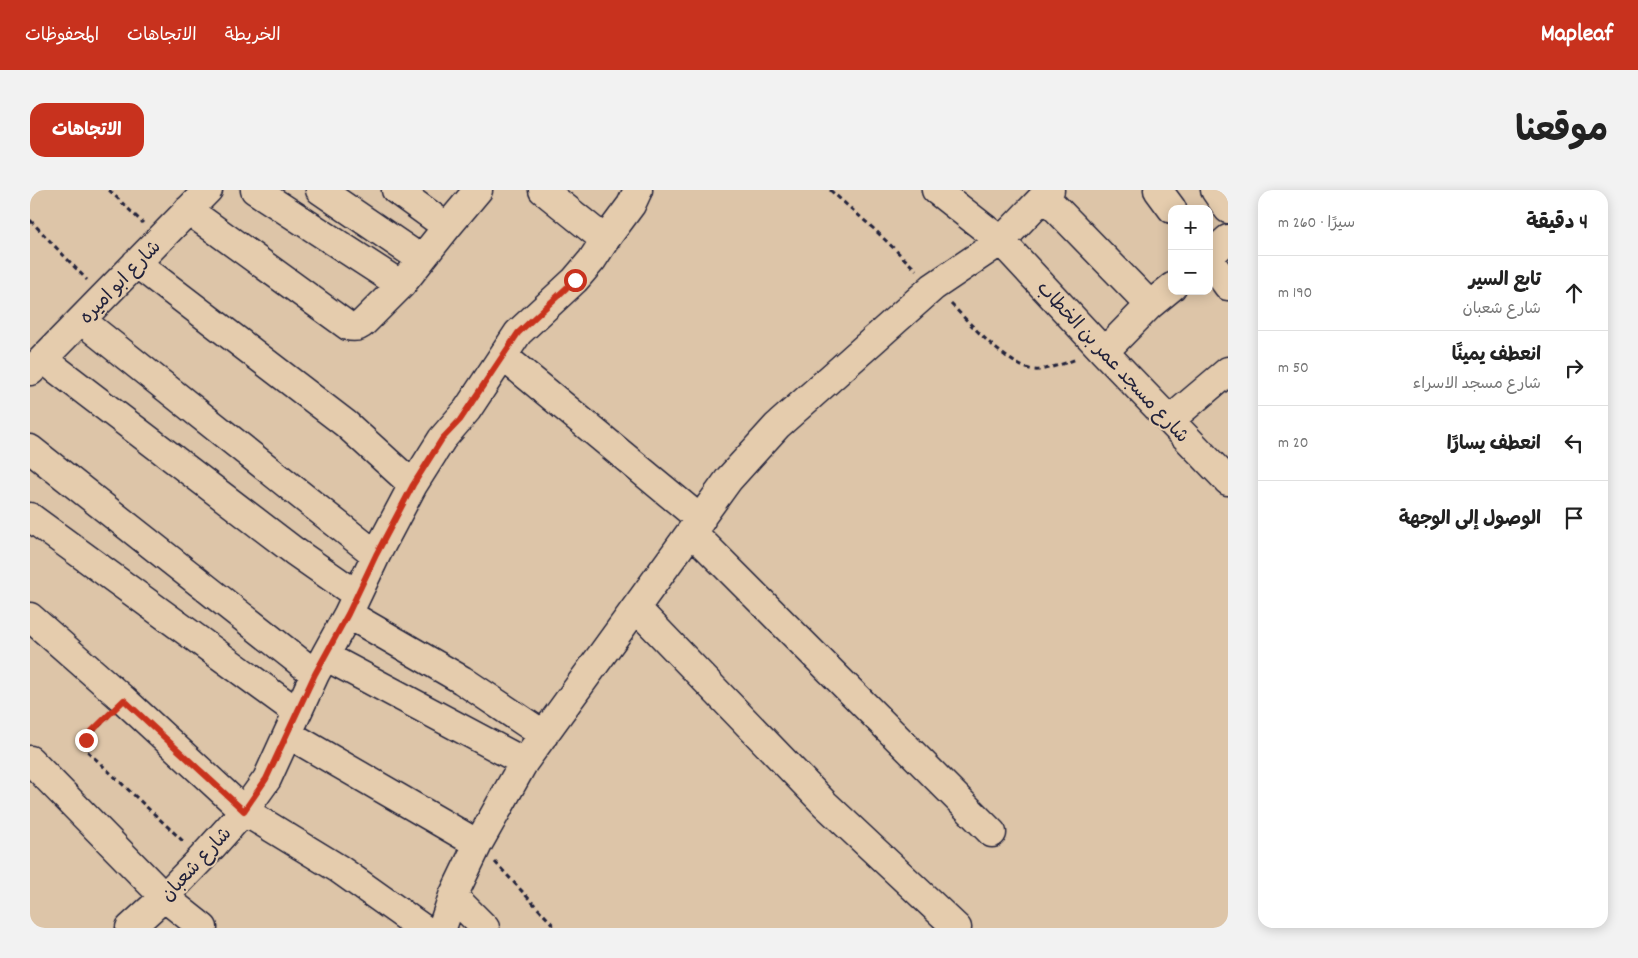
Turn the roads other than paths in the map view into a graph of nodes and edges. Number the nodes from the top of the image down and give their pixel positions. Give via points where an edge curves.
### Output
1 (208, 190) edge
2 (255, 190) edge
3 (320, 190) edge
4 (396, 190) edge
5 (478, 190) edge
6 (543, 190) edge
7 (638, 190) edge
8 (936, 190) edge
9 (1158, 190) edge
10 (1215, 190) edge
11 (1047, 193) edge
12 (1169, 205) edge
13 (1228, 209) edge
14 (188, 210) junction
15 (447, 227) junction
16 (1228, 239) edge
17 (605, 240) junction
18 (1001, 241) junction
19 (1213, 252) edge
20 (421, 259) junction
21 (136, 263) junction
22 (1213, 265) edge
23 (401, 286) junction
24 (1228, 286) edge
25 (1168, 290) edge
26 (1150, 305) junction
27 (81, 320) junction
28 (1104, 352) junction
29 (503, 356) junction
30 (37, 365) edge
31 (1228, 371) edge
32 (1170, 420) junction
33 (30, 449) edge
34 (1228, 481) edge
35 (413, 485) junction
36 (30, 517) edge
37 (696, 526) junction
38 (376, 555) junction
39 (352, 604) junction
40 (636, 608) junction
41 (30, 617) edge
42 (320, 665) junction
43 (292, 723) junction
44 (544, 734) junction
45 (30, 760) edge
46 (524, 762) junction
47 (244, 811) junction
48 (992, 833) dead end
49 (478, 844) junction
50 (453, 896) junction
51 (164, 897) junction
52 (130, 928) edge
53 (203, 928) edge
54 (422, 928) edge
55 (442, 928) edge
56 (485, 928) edge
57 (957, 928) edge

1 - 14 street, شارع ابو اميره
2 - 23 street
3 - 20 street
4 - 15 street
5 - 15 street
6 - 17 street
7 - 17 street, شارع شعبان
8 - 18 street, شارع مسجد عمر بن الخطاب
9 - 12 street
10 - 13 street
11 - 18 street
11 - 26 street
14 - 21 street, شارع ابو اميره
14 - 23 street via 348,326 359,326
15 - 20 street
16 - 19 street
17 - 29 street, شارع شعبان via 575,280 518,333
18 - 28 street, شارع مسجد عمر بن الخطاب
18 - 37 street via 933,287 777,426 729,479
20 - 23 street
21 - 27 street, شارع ابو اميره
21 - 35 street via 346,424
22 - 24 street
25 - 26 street
26 - 28 street
27 - 30 street, شارع ابو اميره
27 - 38 street
28 - 32 street, شارع مسجد عمر بن الخطاب
29 - 35 street, شارع شعبان via 460,420 442,439
29 - 37 street
30 - 39 street via 294,551
31 - 32 street
32 - 34 street, شارع مسجد عمر بن الخطاب
33 - 42 street
35 - 38 street, شارع شعبان
36 - 43 street
37 - 40 street
37 - 48 street
38 - 39 street, شارع شعبان
39 - 42 street, شارع شعبان
39 - 44 street
40 - 44 street
40 - 57 street via 825,804
41 - 47 street
42 - 43 street, شارع شعبان
42 - 46 street
43 - 47 street, شارع شعبان via 266,779
43 - 49 street
44 - 46 street
45 - 51 street
46 - 49 street
47 - 51 street, شارع شعبان
47 - 54 street via 339,869
49 - 50 street
50 - 55 street
50 - 56 street
51 - 52 street, شارع شعبان
51 - 53 street

